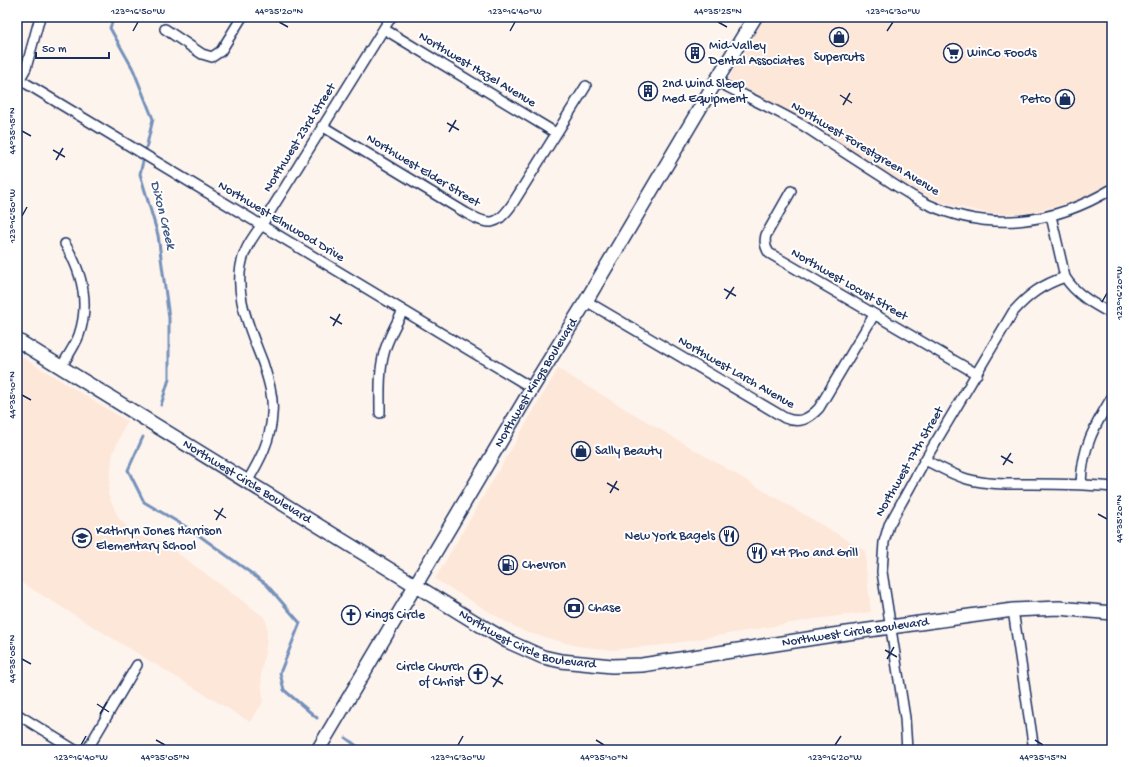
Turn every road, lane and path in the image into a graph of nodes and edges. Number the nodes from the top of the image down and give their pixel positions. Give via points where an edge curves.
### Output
1 (40, 17) edge
2 (242, 17) edge
3 (391, 17) edge
4 (755, 17) edge
5 (165, 29) dead end
6 (384, 29) junction
7 (18, 80) edge
8 (716, 81) junction
9 (586, 86) dead end
10 (322, 126) junction
11 (556, 133) junction
12 (1112, 189) edge
13 (791, 191) dead end
14 (1051, 216) junction
15 (262, 226) junction
16 (65, 244) dead end
17 (1065, 277) junction
18 (586, 301) junction
19 (404, 311) junction
20 (1112, 314) edge
21 (874, 315) junction
22 (17, 340) edge
23 (61, 367) junction
24 (977, 374) junction
25 (532, 388) junction
26 (1112, 397) edge
27 (380, 413) dead end
28 (925, 460) junction
29 (247, 482) junction
30 (1081, 484) junction
31 (1112, 487) edge
32 (415, 586) junction
33 (1013, 610) junction
34 (1112, 613) edge
35 (891, 627) junction
36 (137, 665) dead end
37 (17, 714) edge
38 (75, 750) edge
39 (87, 750) edge
40 (318, 750) edge
41 (907, 750) edge
42 (1034, 750) edge

1 - 7 street via 26,68
2 - 5 street via 221,51 212,58
3 - 6 street, Northwest 23rd Street
4 - 8 main road, Northwest Kings Boulevard
6 - 10 street, Northwest 23rd Street
6 - 11 street, Northwest Hazel Avenue
7 - 15 street, Northwest Elmwood Drive
8 - 14 street, Northwest Forestgreen Avenue via 793,120 910,195 942,210 999,221
8 - 18 main road, Northwest Kings Boulevard
9 - 11 street, Northwest Elder Street
10 - 11 street, Northwest Elder Street via 466,213 486,222 500,219 506,214
10 - 15 street, Northwest 23rd Street
12 - 14 street, Northwest Forestgreen Avenue via 1081,206
13 - 21 street, Northwest Locust Street via 766,235 766,249
14 - 17 street
15 - 19 street, Northwest Elmwood Drive
15 - 29 street, Northwest 23rd Street via 244,253 240,290 266,372 273,413 266,446
16 - 23 street via 82,279 85,311 79,337
17 - 20 street via 1070,285 1094,304
17 - 24 street, Northwest 17th Street via 1041,287 1013,312
18 - 21 street, Northwest Larch Avenue via 785,418 796,421 812,416 819,408
18 - 25 main road, Northwest Kings Boulevard
19 - 25 street, Northwest Elmwood Drive
19 - 27 street via 390,335 381,365
21 - 24 street, Northwest Locust Street
22 - 23 main road, Northwest Circle Boulevard
23 - 29 main road, Northwest Circle Boulevard
24 - 28 street, Northwest 17th Street
25 - 32 main road, Northwest Kings Boulevard
26 - 30 street via 1095,424 1087,444
28 - 30 street via 952,474 989,483
28 - 35 street, Northwest 17th Street via 889,525 884,542 882,572
29 - 32 main road, Northwest Circle Boulevard
30 - 31 street
32 - 35 main road, Northwest Circle Boulevard via 507,641 543,657 612,666 642,665
32 - 40 main road, Northwest Kings Boulevard
33 - 34 main road, Northwest Circle Boulevard via 1059,608
33 - 35 main road, Northwest Circle Boulevard
33 - 42 street
35 - 41 street, Northwest 17th Street via 905,718
36 - 39 street
37 - 38 street

